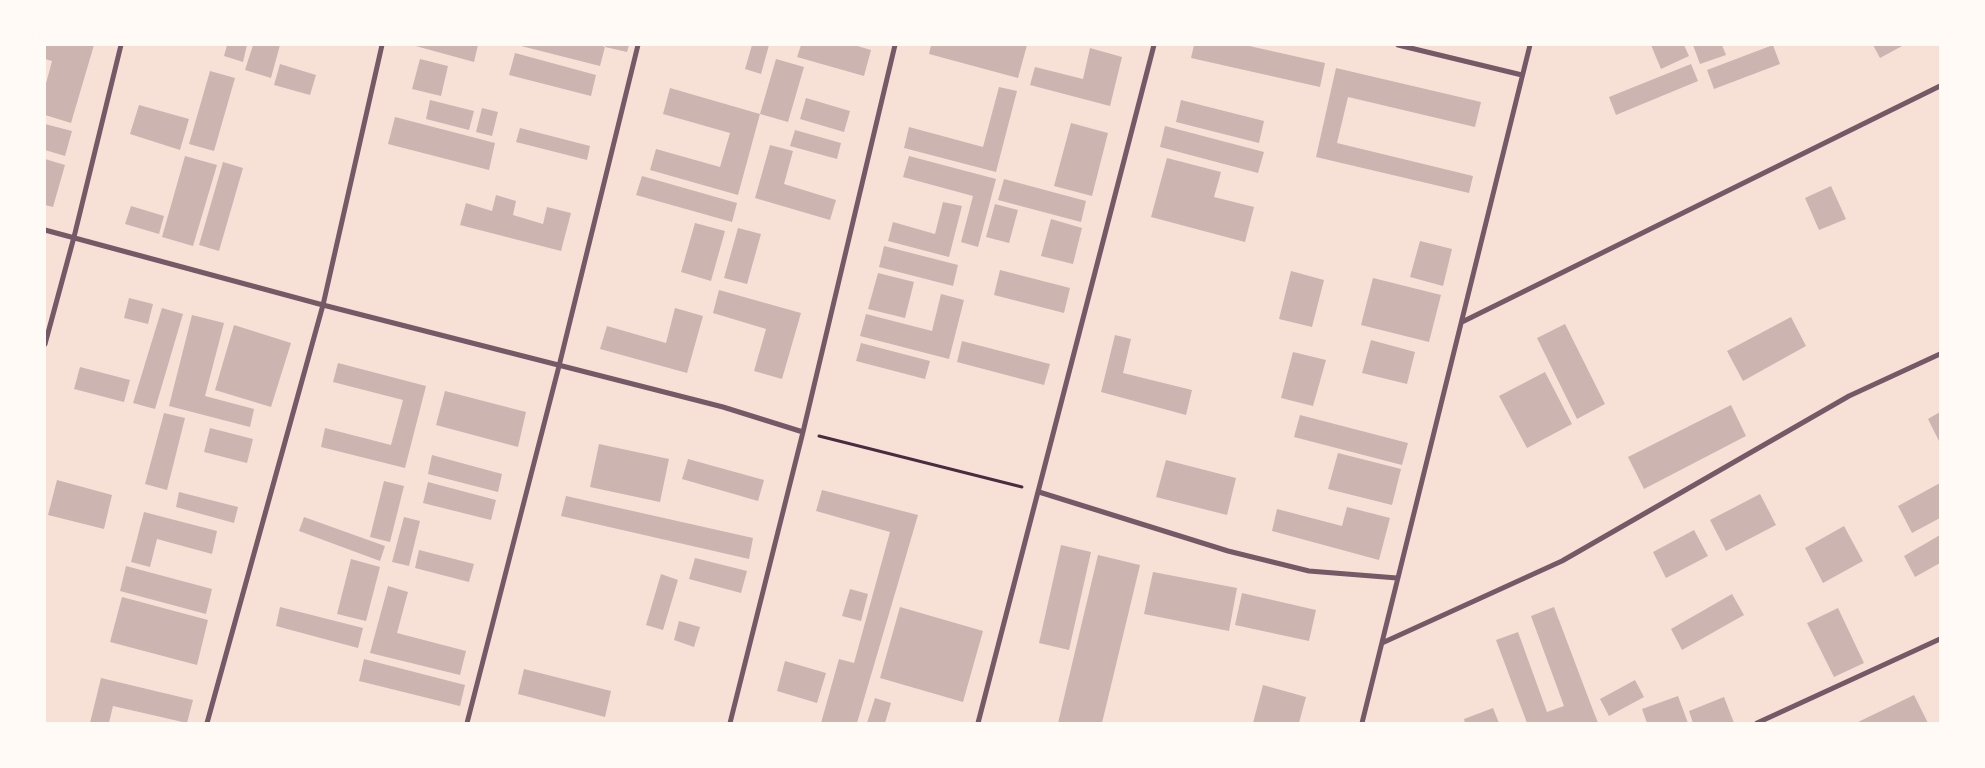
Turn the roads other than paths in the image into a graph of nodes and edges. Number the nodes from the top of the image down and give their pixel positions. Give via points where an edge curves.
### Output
1 (121, 45) edge
2 (382, 45) edge
3 (638, 45) edge
4 (895, 45) edge
5 (1154, 45) edge
6 (1398, 45) edge
7 (1530, 45) edge
8 (1522, 75) junction
9 (1940, 86) edge
10 (45, 230) edge
11 (74, 237) junction
12 (323, 305) junction
13 (1462, 322) junction
14 (45, 344) edge
15 (1940, 354) edge
16 (559, 366) junction
17 (803, 432) junction
18 (1039, 492) junction
19 (1397, 578) junction
20 (1940, 639) edge
21 (1382, 642) junction
22 (207, 723) edge
23 (467, 723) edge
24 (730, 723) edge
25 (978, 723) edge
26 (1362, 723) edge
27 (1757, 723) edge

1 - 11 street
2 - 12 street
3 - 16 street
4 - 17 street
5 - 18 street
6 - 8 street
7 - 8 street
8 - 13 street
9 - 13 street
10 - 11 street
11 - 12 street
11 - 14 street
12 - 16 street
12 - 22 street
13 - 19 street
15 - 21 street via 1849,396 1562,561
16 - 17 street via 722,407
16 - 23 street
17 - 24 street
18 - 19 street via 1228,551 1309,572
18 - 25 street
19 - 21 street
20 - 27 street
21 - 26 street

